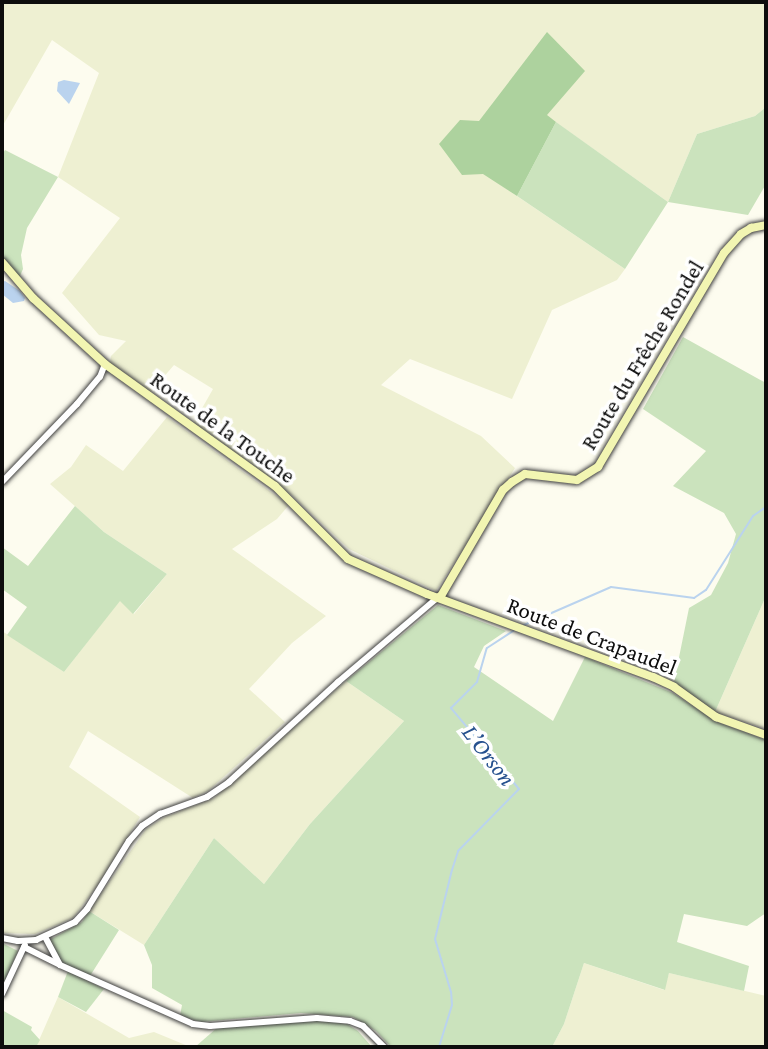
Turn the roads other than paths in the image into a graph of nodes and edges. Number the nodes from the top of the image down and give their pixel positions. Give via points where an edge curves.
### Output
1 (766, 225) edge
2 (2, 262) edge
3 (105, 364) junction
4 (2, 482) edge
5 (437, 598) junction
6 (766, 735) edge
7 (46, 937) junction
8 (2, 938) edge
9 (25, 944) junction
10 (60, 965) junction
11 (2, 994) edge
12 (384, 1047) edge

1 - 5 street, Route du Frêche Rondel via 741,234 724,253 598,467 577,480 525,474 512,482
2 - 3 street, Route de la Touche via 43,308
3 - 4 street via 77,404
3 - 5 street, Route de la Touche via 275,486 348,559
5 - 6 street, Route de Crapaudel via 653,677 716,717
5 - 7 street via 223,786 142,826 82,915
7 - 9 street
7 - 10 street
8 - 9 street
9 - 10 street
9 - 11 street
10 - 12 street via 193,1024 317,1018 350,1021 363,1026

